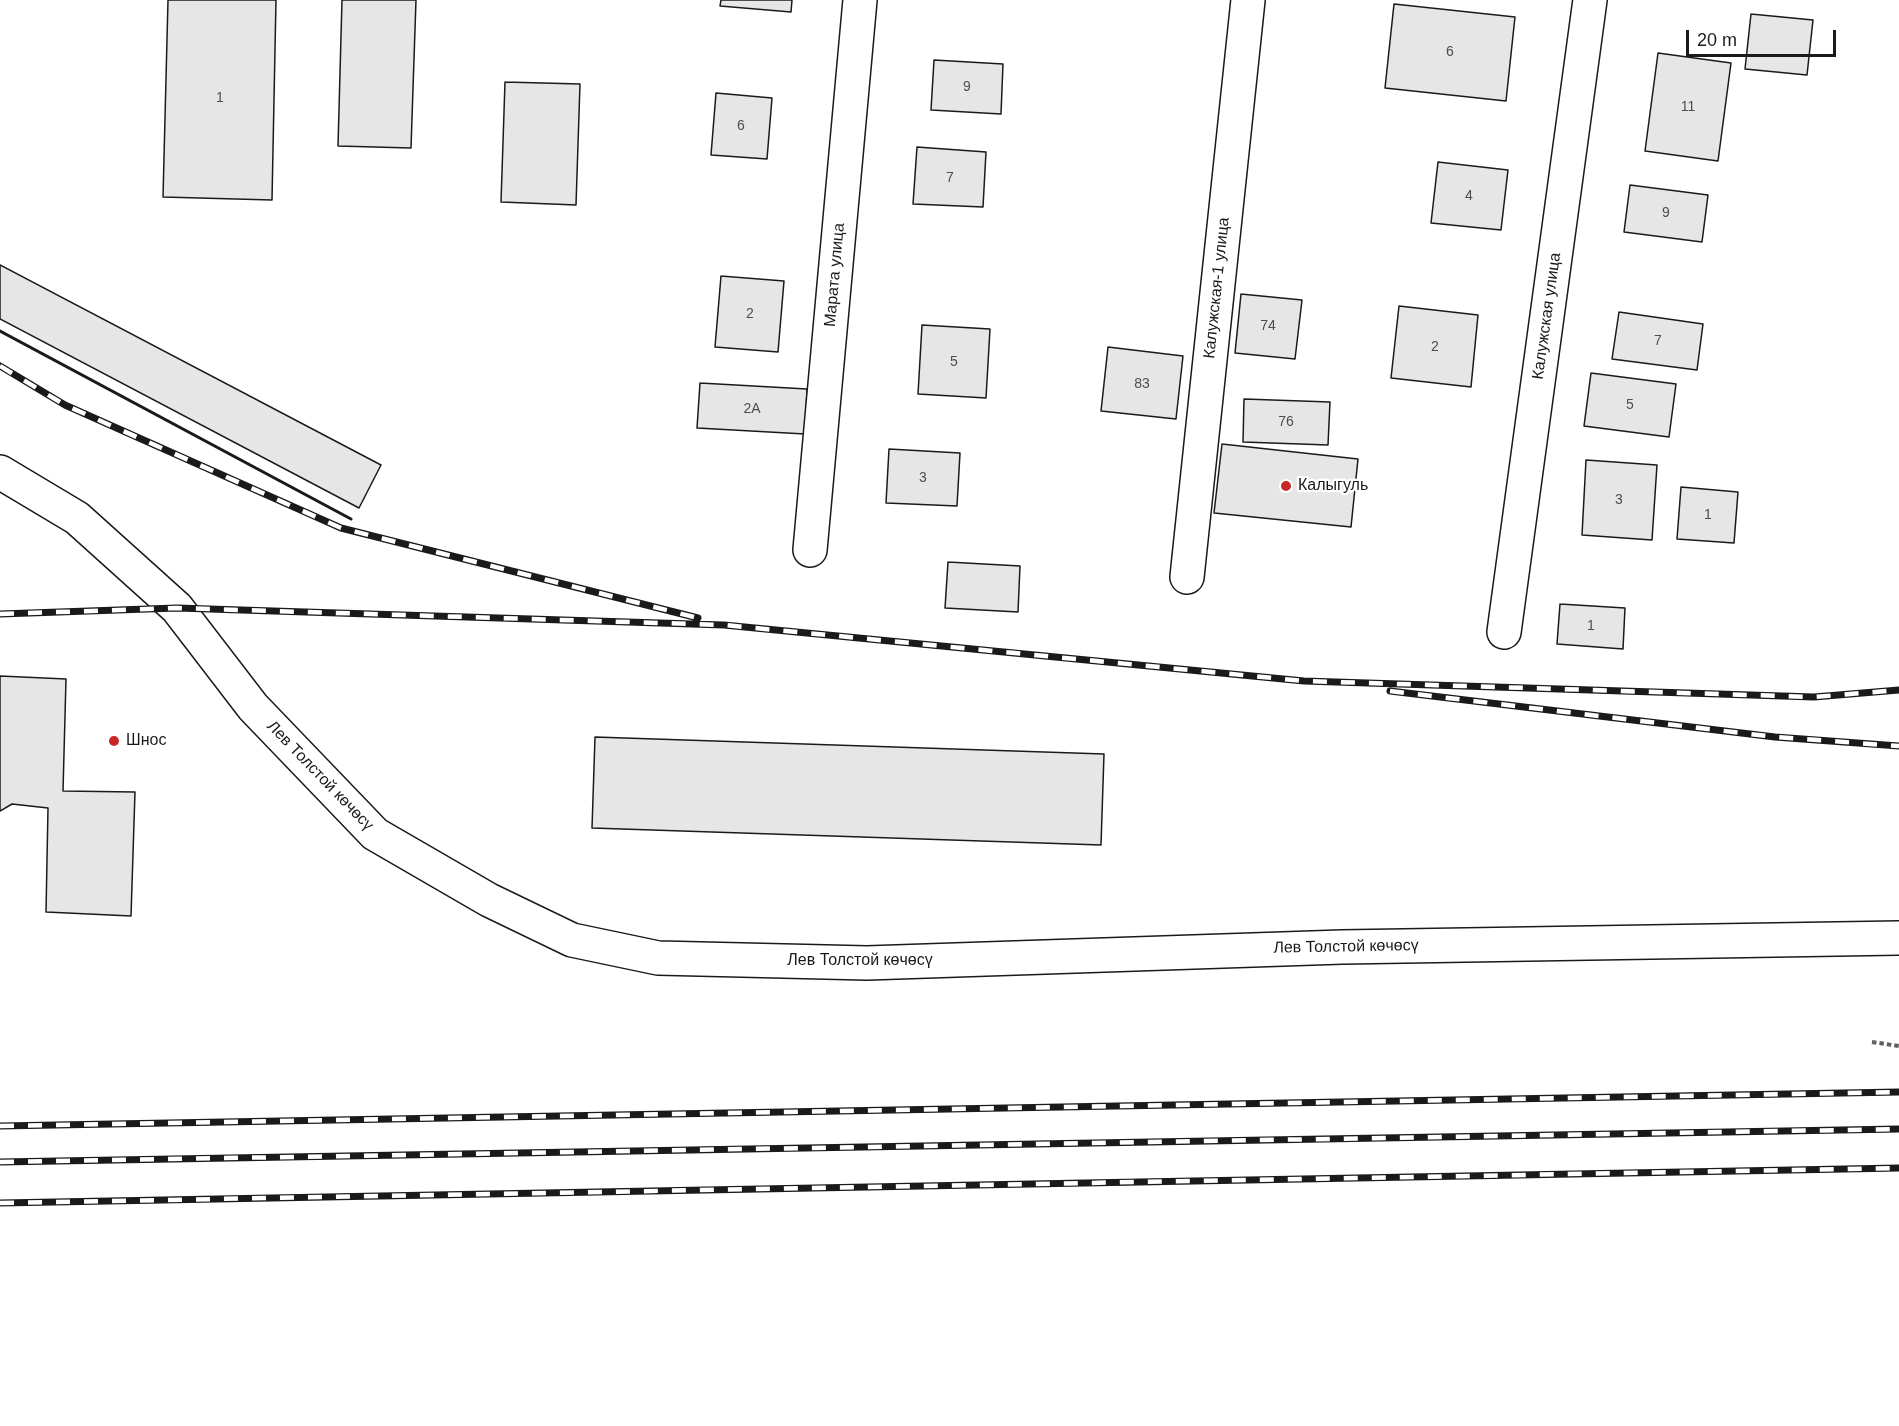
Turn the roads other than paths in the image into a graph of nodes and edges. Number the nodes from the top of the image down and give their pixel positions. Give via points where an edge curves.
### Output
1 (860, 0) edge
2 (1248, 0) edge
3 (1590, 0) edge
4 (0, 472) edge
5 (810, 550) dead end
6 (1187, 577) dead end
7 (1504, 632) dead end
8 (1899, 938) edge

1 - 5 main road, Марата улица
2 - 6 main road, Калужская-1 улица
3 - 7 main road, Калужская улица
4 - 8 main road, Лев Толстой көчөсү via 77,518 177,608 253,707 375,834 489,900 572,940 658,957 867,963 1354,946

